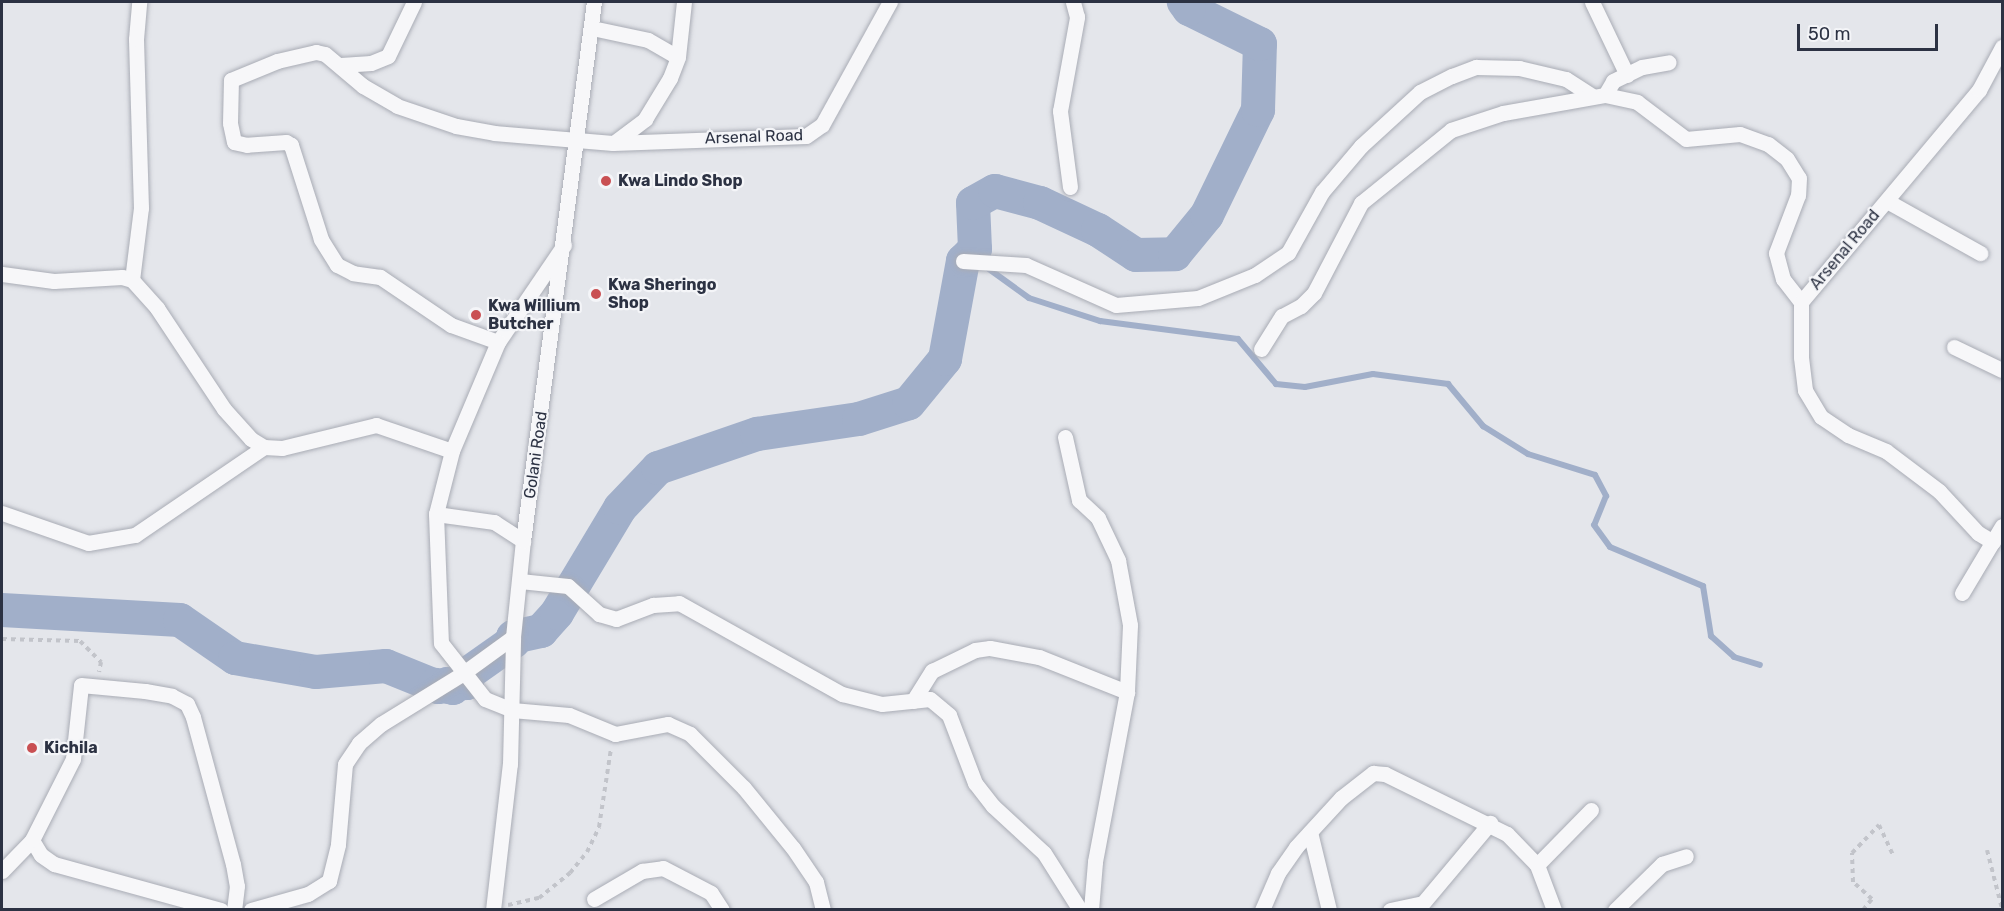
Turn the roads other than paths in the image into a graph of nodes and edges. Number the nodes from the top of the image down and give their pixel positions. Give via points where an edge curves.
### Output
1 (139, 2) edge
2 (414, 2) edge
3 (594, 2) edge
4 (684, 2) edge
5 (890, 2) edge
6 (1073, 2) edge
7 (1592, 2) edge
8 (592, 28) junction
9 (2002, 47) edge
10 (678, 57) junction
11 (1669, 62) dead end
12 (341, 65) junction
13 (1627, 75) junction
14 (1599, 95) junction
15 (578, 142) junction
16 (613, 143) junction
17 (1070, 188) dead end
18 (1887, 201) junction
19 (564, 245) junction
20 (1980, 252) dead end
21 (963, 261) dead end
22 (2, 274) edge
23 (132, 280) junction
24 (1801, 302) junction
25 (498, 342) junction
26 (1954, 347) dead end
27 (1261, 349) dead end
28 (2002, 370) edge
29 (1065, 437) dead end
30 (264, 447) junction
31 (452, 451) junction
32 (2, 513) edge
33 (436, 513) junction
34 (2002, 526) edge
35 (523, 541) junction
36 (1993, 542) junction
37 (520, 581) junction
38 (1962, 593) dead end
39 (513, 637) junction
40 (462, 674) junction
41 (1127, 692) junction
42 (913, 701) junction
43 (512, 710) junction
44 (1591, 810) dead end
45 (1490, 823) junction
46 (1310, 832) junction
47 (32, 840) junction
48 (1686, 856) dead end
49 (1537, 865) junction
50 (2, 871) edge
51 (594, 899) dead end
52 (1418, 907) edge
53 (221, 909) edge
54 (234, 909) edge
55 (251, 909) edge
56 (493, 909) edge
57 (722, 909) edge
58 (823, 909) edge
59 (1080, 909) edge
60 (1091, 909) edge
61 (1262, 909) edge
62 (1329, 909) edge
63 (1390, 909) edge
64 (1554, 909) edge
65 (1615, 909) edge

1 - 23 street via 136,39 141,208
2 - 12 street via 388,56 371,63
3 - 8 street, Golani Road
4 - 10 street
5 - 16 street, Arsenal Road via 822,125 811,135
6 - 17 street via 1077,17 1060,111
7 - 13 street
8 - 10 street via 648,40
8 - 15 street, Golani Road
9 - 18 street, Arsenal Road via 1979,90
10 - 16 street via 645,119
11 - 13 street
12 - 15 street, Arsenal Road via 380,97 424,116 494,133
12 - 25 street via 325,54 299,54 231,80 230,123 234,142 291,145 321,239 345,271 380,277 451,325
13 - 14 street via 1613,81
14 - 21 street via 1566,79 1519,68 1476,67 1420,92 1361,146 1322,192 1288,253 1255,275 1198,298 1116,305 1026,265
14 - 24 street via 1638,102 1686,139 1740,134 1768,144 1787,159 1799,178 1798,195 1776,253 1783,279
14 - 27 street via 1503,113 1451,130 1413,158 1361,203 1348,221 1314,293 1282,316
15 - 16 street, Arsenal Road
15 - 19 street, Golani Road
18 - 20 street
18 - 24 street, Arsenal Road
19 - 25 street
19 - 35 street, Golani Road
22 - 23 street via 54,281 122,277
23 - 30 street via 157,308 224,409 251,440
24 - 36 street, Arsenal Road via 1805,390 1821,417 1894,457 1939,490 1978,533
25 - 31 street
26 - 28 street
29 - 41 street via 1079,500 1098,518 1123,576 1130,625
30 - 31 street via 282,448 376,425
30 - 32 street via 135,535 88,543
31 - 33 street
33 - 35 street via 494,522
33 - 40 street via 441,643
34 - 36 street
35 - 37 street, Golani Road
36 - 38 street
37 - 39 street, Golani Road
37 - 42 street via 568,586 599,614 616,620 653,605 678,603 842,694 865,702
39 - 40 street
39 - 43 street, Golani Road
40 - 43 street via 484,699
40 - 55 street via 381,724 359,743 345,764 338,844 328,881 308,894
41 - 42 street via 1039,657 990,648 975,650 932,671
41 - 60 street via 1095,862
42 - 59 street via 930,699 949,716 975,783 993,806 1044,852
43 - 56 street, Golani Road via 503,847
43 - 58 street via 569,715 615,734 668,724 690,734 744,788 793,848 816,882
44 - 49 street
45 - 46 street via 1385,774 1373,773 1341,798
45 - 49 street via 1520,845
45 - 52 street
46 - 61 street via 1286,860
46 - 62 street
47 - 50 street
47 - 53 street via 40,855 54,864
47 - 54 street via 73,759 78,690 85,683 172,696 187,704 233,864 237,886
48 - 65 street via 1662,864
49 - 64 street
51 - 57 street via 642,871 663,868 711,893
52 - 63 street

